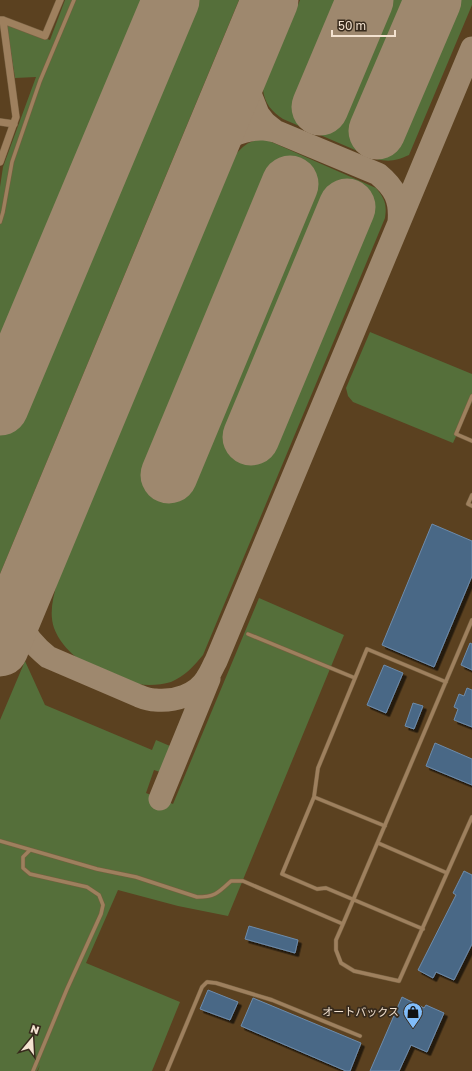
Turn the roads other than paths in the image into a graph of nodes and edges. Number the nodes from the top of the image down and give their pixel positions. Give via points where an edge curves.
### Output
1 (60, 0) edge
2 (74, 0) edge
3 (1, 20) edge
4 (0, 122) edge
5 (14, 124) junction
6 (0, 162) edge
7 (0, 222) edge
8 (472, 396) edge
9 (472, 441) edge
10 (472, 496) edge
11 (472, 506) edge
12 (472, 620) edge
13 (471, 625) edge
14 (248, 634) dead end
15 (355, 678) junction
16 (446, 682) junction
17 (314, 797) junction
18 (472, 817) edge
19 (385, 826) junction
20 (0, 841) edge
21 (378, 843) junction
22 (30, 850) junction
23 (447, 873) junction
24 (353, 899) junction
25 (343, 924) junction
26 (423, 928) junction
27 (360, 1036) dead end
28 (33, 1071) edge
29 (167, 1071) edge

1 - 3 street via 45,36
2 - 7 lane via 40,81 12,162
3 - 5 street via 16,117
4 - 5 street
5 - 6 street
8 - 9 lane via 456,434
10 - 11 lane via 468,504
12 - 13 lane
13 - 16 lane
14 - 15 lane
15 - 16 lane via 367,649
15 - 17 lane via 318,768
16 - 19 lane
17 - 19 lane
17 - 24 lane via 282,874 317,889 326,888
18 - 23 lane
19 - 21 lane
20 - 22 lane
21 - 23 lane
21 - 24 lane
22 - 25 lane via 136,877 197,897 208,897 219,892 230,881 242,881
22 - 28 lane via 23,857 23,868 30,874 87,887 99,895 103,905
23 - 26 lane
24 - 25 lane
24 - 26 lane
25 - 26 lane via 336,940 336,950 341,963 354,971 399,981
27 - 29 lane via 272,1000 207,982 202,987

